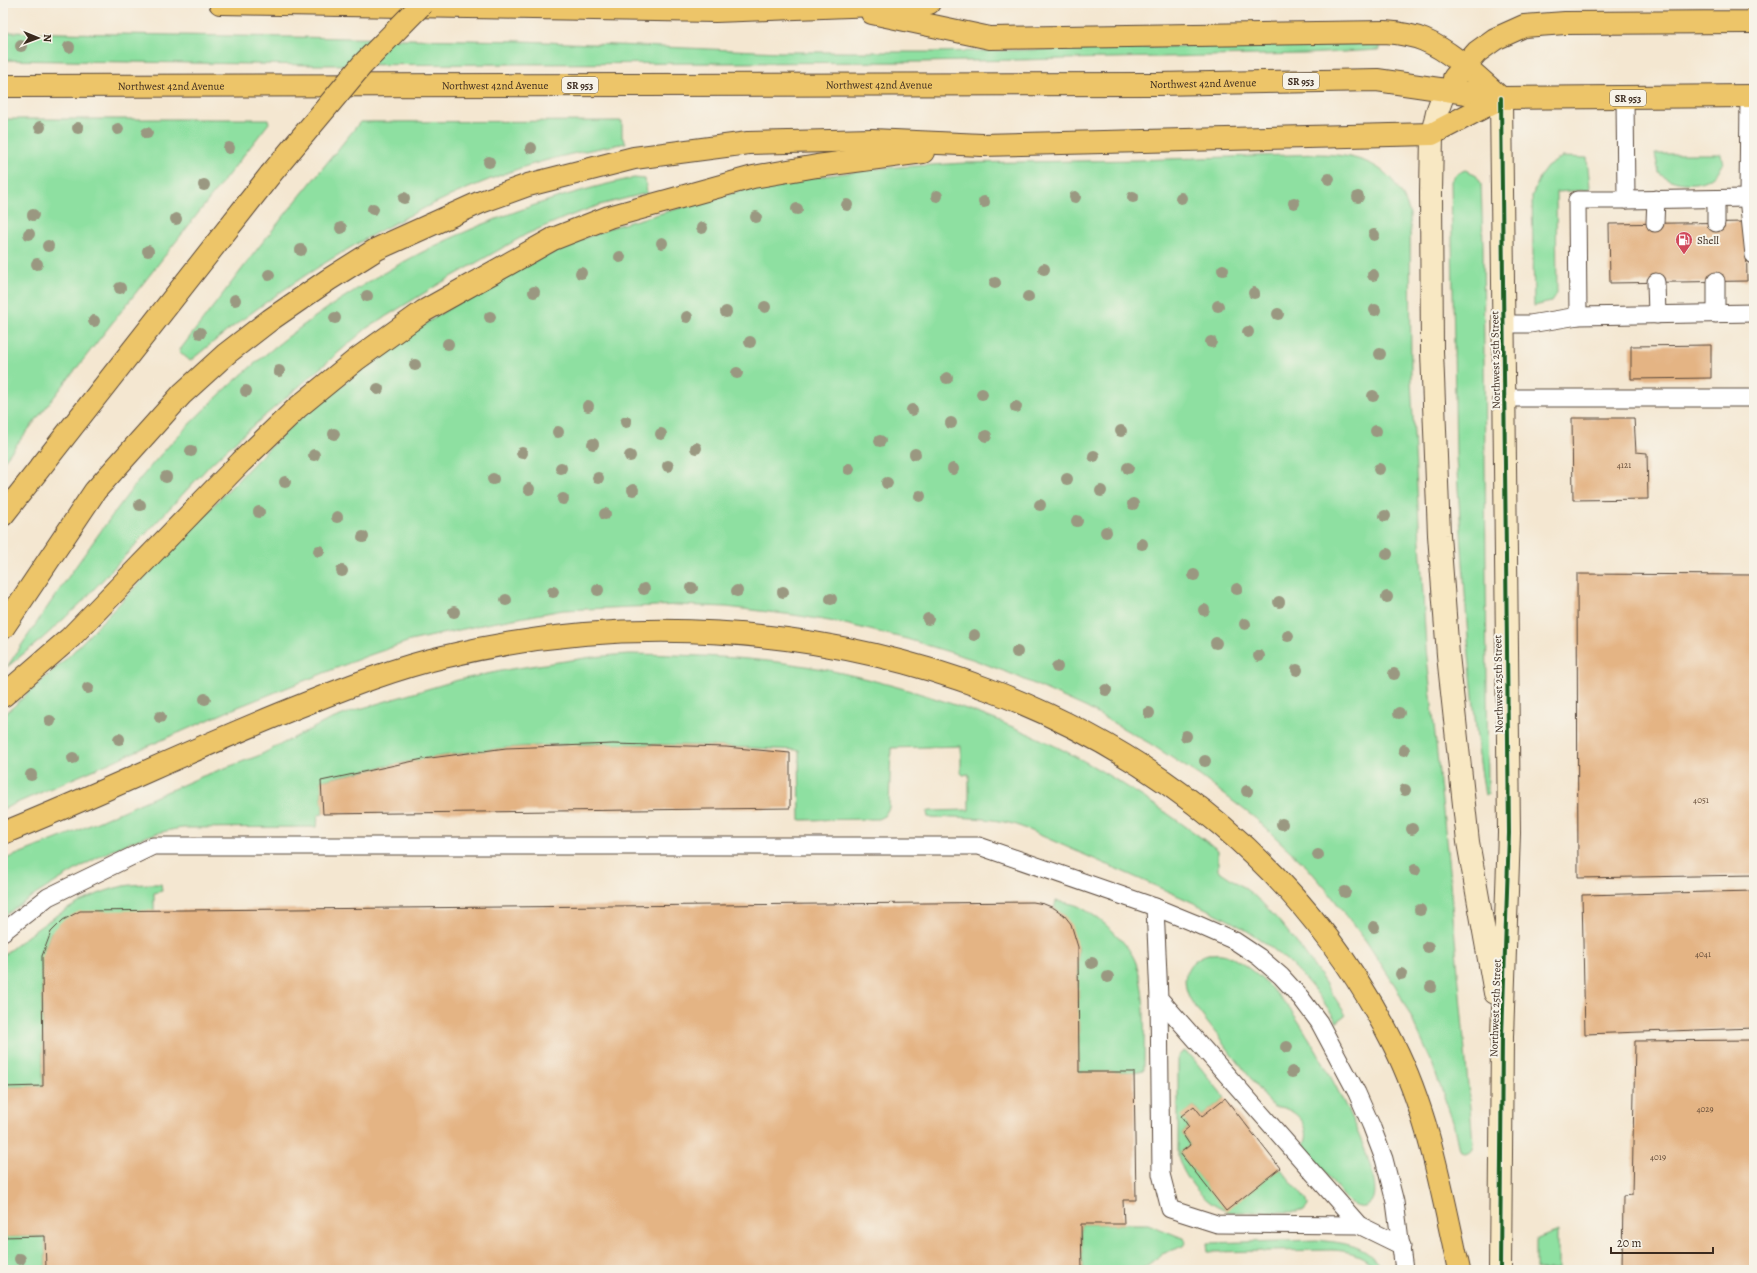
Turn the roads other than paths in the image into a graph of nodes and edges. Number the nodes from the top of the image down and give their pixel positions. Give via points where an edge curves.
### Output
1 (220, 3) edge
2 (423, 3) edge
3 (929, 3) edge
4 (838, 6) junction
5 (1754, 19) edge
6 (1464, 66) junction
7 (3, 86) edge
8 (1445, 90) junction
9 (1751, 96) edge
10 (1501, 98) junction
11 (1625, 98) junction
12 (1432, 134) junction
13 (982, 145) junction
14 (1748, 198) junction
15 (1656, 199) junction
16 (1716, 199) junction
17 (1626, 200) junction
18 (1655, 223) dead end
19 (1716, 223) dead end
20 (1754, 255) edge
21 (1716, 281) dead end
22 (1656, 282) dead end
23 (1754, 313) edge
24 (1716, 314) junction
25 (1657, 315) junction
26 (1578, 316) junction
27 (1504, 324) junction
28 (1505, 398) junction
29 (1754, 398) edge
30 (3, 515) edge
31 (3, 628) edge
32 (3, 696) edge
33 (3, 833) edge
34 (1154, 907) junction
35 (3, 932) edge
36 (1159, 998) junction
37 (1502, 1037) junction
38 (1359, 1225) junction
39 (1402, 1246) junction
40 (1404, 1270) edge
41 (1459, 1270) edge
42 (1500, 1270) edge

1 - 4 highway via 715,11
2 - 30 highway, bridge via 362,65 270,175
3 - 4 highway
4 - 6 highway via 990,38 1385,32 1406,34 1424,40
5 - 6 highway via 1750,22 1524,26 1494,39
6 - 8 highway
6 - 10 highway
7 - 8 highway, Northwest 42nd Avenue / SR 953 via 1149,84 1377,80
8 - 10 highway, Northwest 42nd Avenue / SR 953
8 - 12 street, Northwest 25th Street
9 - 11 highway, Northwest 42nd Avenue / SR 953
9 - 14 lane
10 - 11 highway, Northwest 42nd Avenue / SR 953
10 - 12 highway
10 - 27 street, Northwest 25th Street
11 - 17 lane
12 - 13 highway
12 - 37 street, Northwest 25th Street via 1434,413 1439,535 1448,655 1468,842
13 - 31 highway via 804,140 740,144 634,158 528,185 481,202 377,249 270,320 226,354 182,394 96,491
13 - 32 highway via 817,166 753,177 609,217 553,239 492,272 424,311 357,359 296,408 70,638
14 - 16 lane
14 - 20 lane
15 - 16 lane
15 - 17 lane
15 - 18 lane
16 - 19 lane
17 - 26 lane via 1577,200
21 - 24 lane
22 - 25 lane
23 - 24 lane
24 - 25 lane
25 - 26 lane
26 - 27 lane via 1530,324
27 - 28 street, Northwest 25th Street
28 - 29 lane
28 - 37 street, Northwest 25th Street via 1509,833
33 - 41 highway via 336,692 440,657 517,642 558,636 642,631 732,633 849,648 937,672 1012,698 1050,715 1159,777 1248,850 1280,880 1309,913 1357,978 1410,1078 1424,1118
34 - 35 lane via 978,846 153,846 48,898
34 - 36 lane
34 - 39 lane via 1235,941 1281,976 1306,1004 1338,1057 1371,1125 1384,1159 1395,1202
36 - 38 lane
36 - 38 lane via 1161,1174 1170,1209 1217,1224
37 - 42 street, Northwest 25th Street
38 - 39 lane
39 - 40 lane

